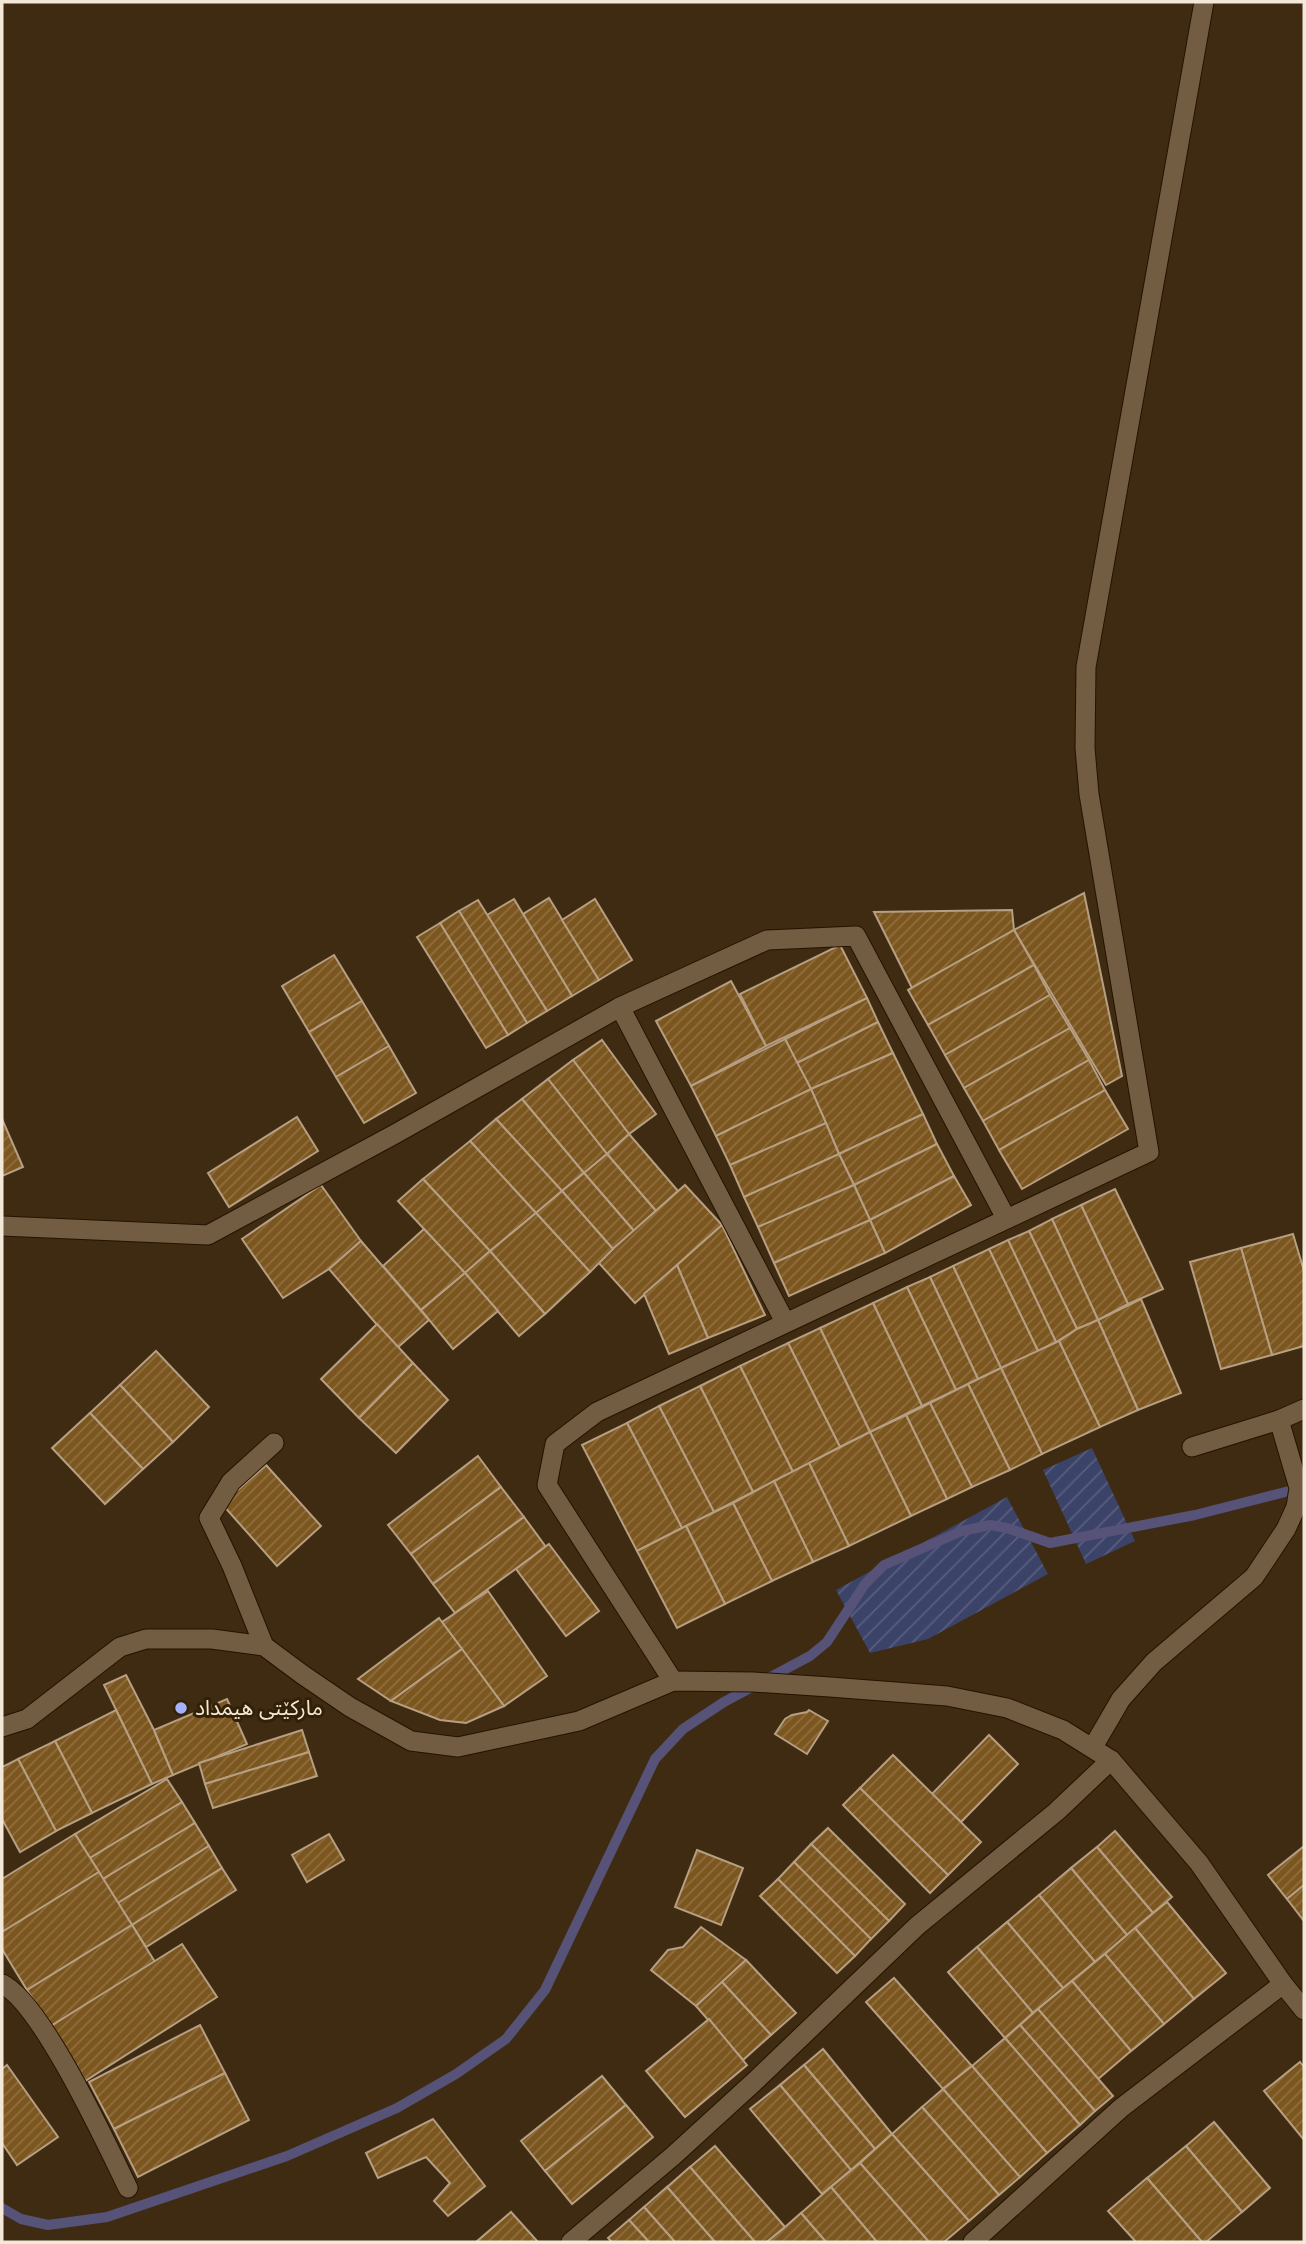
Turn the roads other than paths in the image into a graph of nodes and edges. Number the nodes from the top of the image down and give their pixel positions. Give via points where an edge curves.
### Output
1 (1204, 2) edge
2 (620, 1007) junction
3 (1006, 1217) junction
4 (2, 1226) edge
5 (785, 1322) junction
6 (1304, 1409) edge
7 (1279, 1420) junction
8 (274, 1443) dead end
9 (1192, 1447) dead end
10 (264, 1646) junction
11 (673, 1681) junction
12 (2, 1727) edge
13 (1093, 1747) junction
14 (1111, 1760) junction
15 (2, 1984) edge
16 (1283, 1984) junction
17 (1304, 2010) edge
18 (128, 2188) dead end
19 (571, 2242) edge
20 (973, 2242) edge

1 - 3 street via 1086,667 1089,794 1149,1152
2 - 3 street via 767,940 856,936
2 - 4 street via 208,1235
2 - 5 street
3 - 5 street
5 - 11 street via 597,1412 555,1444 547,1485
6 - 7 street
7 - 9 street
7 - 13 street via 1298,1497 1286,1529 1254,1577 1154,1662 1121,1699
8 - 10 street via 231,1482 209,1518
10 - 11 street via 350,1707 411,1741 458,1748 579,1721
10 - 12 street via 212,1639 146,1639 120,1647 26,1719
11 - 13 street via 947,1696 1007,1708
13 - 14 street
14 - 16 street via 1199,1863
14 - 19 street via 1056,1812 917,1926 764,2073
15 - 18 street via 12,1989 47,2034
16 - 17 street
16 - 20 street via 1121,2109

